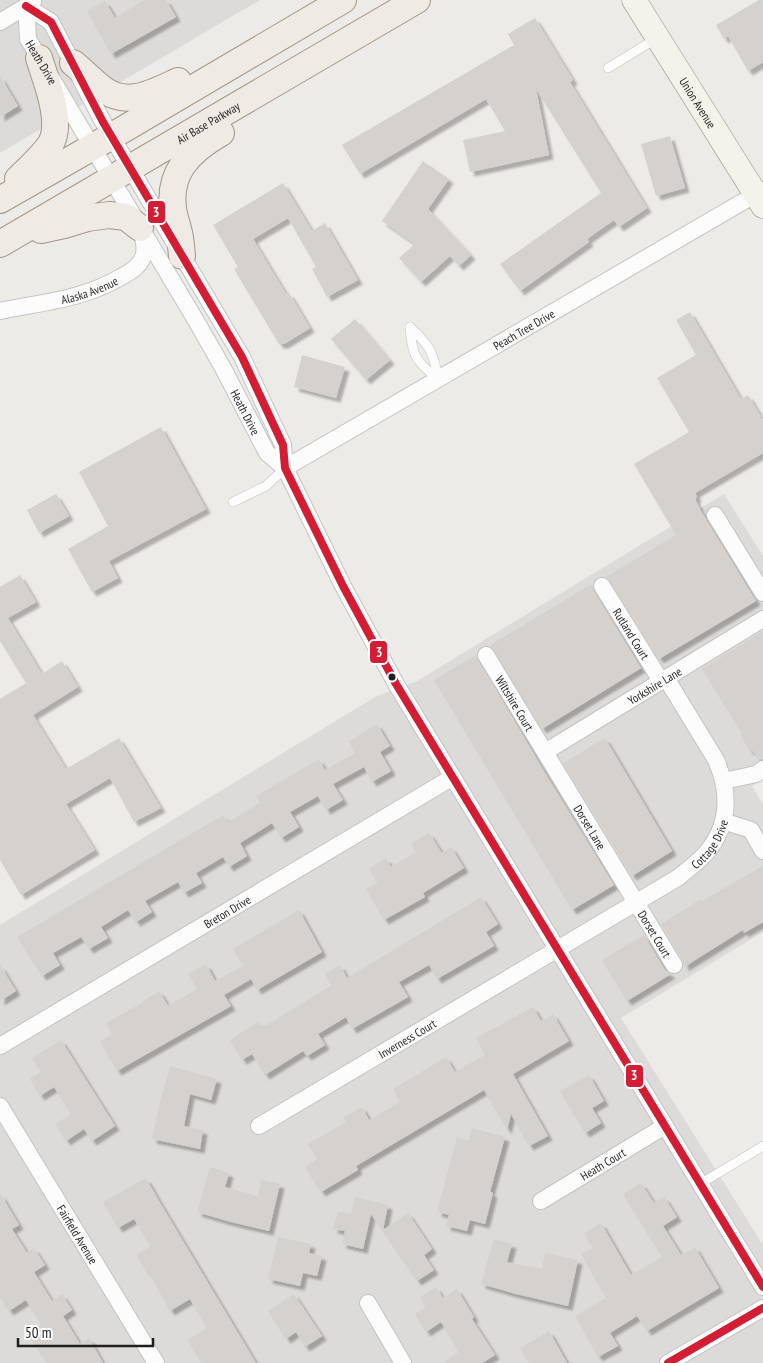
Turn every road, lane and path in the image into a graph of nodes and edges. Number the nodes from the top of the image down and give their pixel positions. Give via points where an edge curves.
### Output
1 (342, 0) edge
2 (417, 0) edge
3 (634, 0) edge
4 (32, 3) edge
5 (0, 22) edge
6 (373, 26) junction
7 (658, 38) junction
8 (247, 56) junction
9 (39, 58) junction
10 (73, 62) junction
11 (608, 68) dead end
12 (101, 142) junction
13 (120, 174) junction
14 (761, 196) edge
15 (0, 200) edge
16 (140, 228) junction
17 (9, 239) edge
18 (182, 256) junction
19 (0, 311) edge
20 (438, 379) junction
21 (285, 468) junction
22 (233, 502) dead end
23 (715, 514) dead end
24 (602, 586) dead end
25 (763, 593) edge
26 (763, 618) edge
27 (486, 655) dead end
28 (663, 679) junction
29 (545, 752) junction
30 (763, 769) edge
31 (452, 776) junction
32 (724, 782) junction
33 (723, 821) junction
34 (763, 850) edge
35 (636, 902) junction
36 (557, 949) junction
37 (674, 965) dead end
38 (0, 1046) edge
39 (0, 1106) edge
40 (259, 1126) dead end
41 (666, 1126) junction
42 (763, 1146) edge
43 (700, 1184) junction
44 (541, 1201) dead end
45 (763, 1287) edge
46 (368, 1303) dead end
47 (763, 1308) edge
48 (156, 1363) edge
49 (403, 1363) edge
50 (668, 1363) edge

1 - 8 main road
2 - 6 main road, Air Base Parkway
3 - 7 street, Union Avenue
4 - 5 street
4 - 9 street, Heath Drive via 28,39
4 - 10 street, Heath Drive via 51,22
6 - 13 main road, Air Base Parkway
6 - 18 main road via 296,89 201,144 189,155 174,182 172,195
7 - 11 lane
7 - 14 street, Union Avenue
8 - 10 main road via 193,74 155,92 126,99 100,87
8 - 12 main road
9 - 12 street, Heath Drive
9 - 15 main road via 56,128 51,143
10 - 12 street, Heath Drive
12 - 13 street, Heath Drive
12 - 13 street, Heath Drive
12 - 15 main road
13 - 16 street, Heath Drive
13 - 17 main road, Air Base Parkway
13 - 18 street, Heath Drive
14 - 20 street, Peach Tree Drive
16 - 17 main road via 126,217 109,215
16 - 19 street, Alaska Avenue via 143,258 132,271 81,295
16 - 21 street, Heath Drive via 223,368 268,453
18 - 21 street, Heath Drive via 250,372 283,445
20 - 20 lane via 435,359 425,340 410,327 412,348 422,366
20 - 21 street, Peach Tree Drive
21 - 22 lane via 266,486
21 - 31 street, Heath Drive via 396,684
23 - 25 street
24 - 28 street, Rutland Court
26 - 28 street, Yorkshire Lane
27 - 29 street, Wiltshire Court
28 - 29 street, Yorkshire Lane
28 - 32 street, Cottage Drive via 716,760
29 - 35 street, Dorset Lane
30 - 32 street via 756,774
31 - 36 street, Heath Drive
31 - 38 street, Breton Drive
32 - 33 street, Cottage Drive via 726,809
33 - 34 street via 751,830
33 - 35 street, Cottage Drive via 710,848 697,862 679,877
35 - 36 street, Cottage Drive
35 - 37 street, Dorset Court
36 - 40 street, Inverness Court
36 - 41 street, Heath Drive
39 - 48 street, Fairfield Avenue
41 - 43 street, Heath Drive
41 - 44 street, Heath Court
42 - 43 lane
43 - 45 street, Heath Drive
46 - 49 street
47 - 50 street

